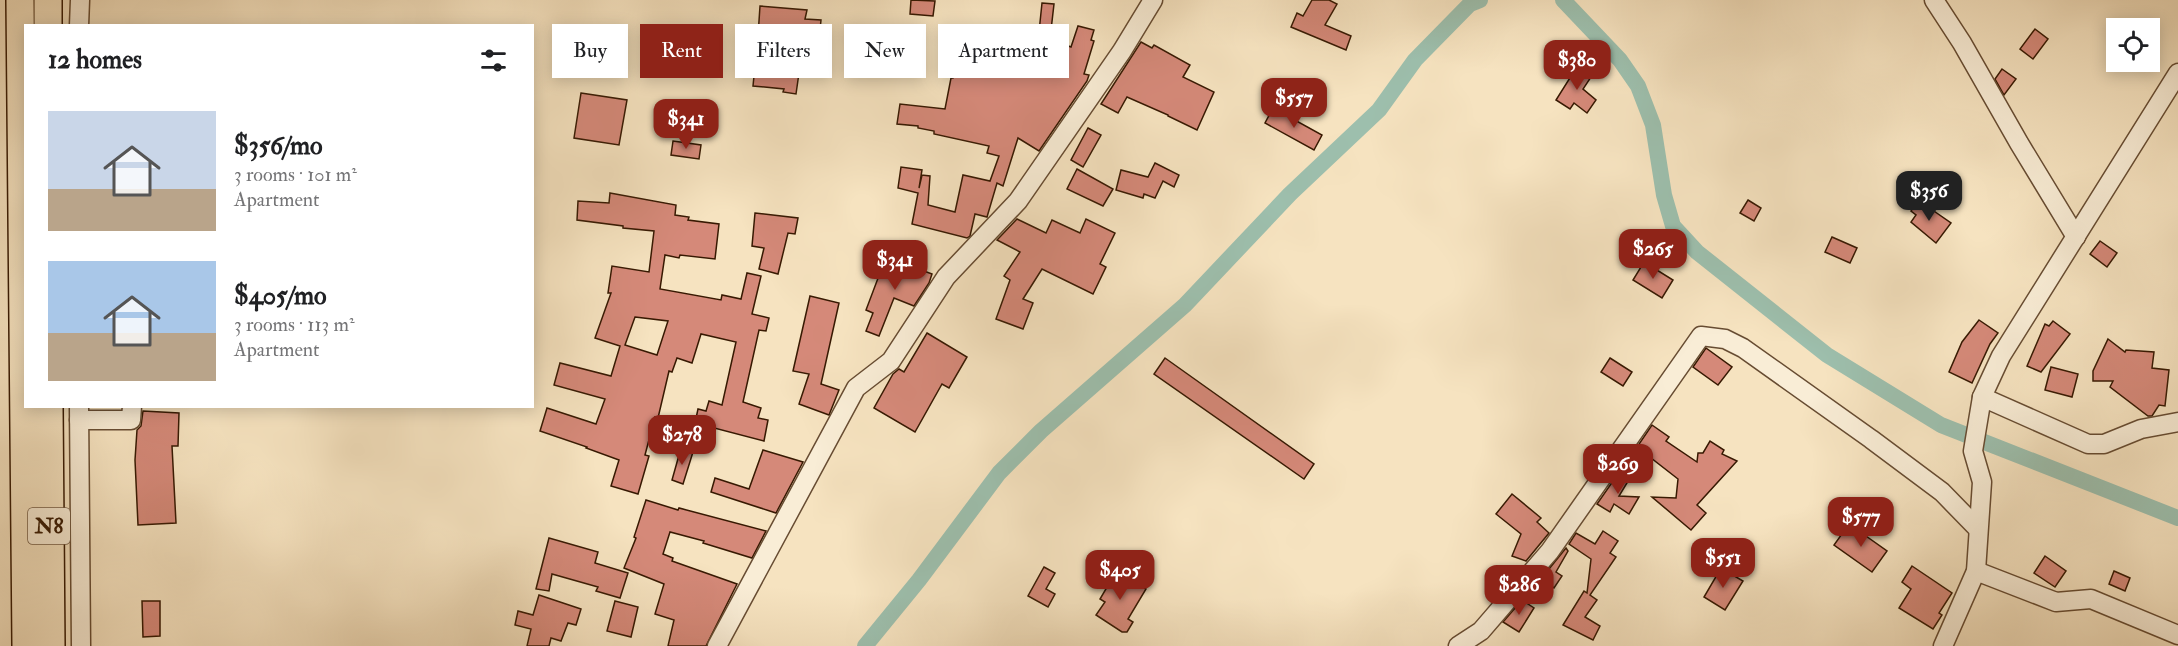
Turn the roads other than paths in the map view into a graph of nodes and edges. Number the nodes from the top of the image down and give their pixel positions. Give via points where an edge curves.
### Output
1 (20, 0) edge
2 (48, 0) edge
3 (80, 0) edge
4 (1153, 0) edge
5 (1935, 0) edge
6 (48, 24) edge
7 (80, 24) edge
8 (2178, 73) edge
9 (2076, 237) junction
10 (23, 397) junction
11 (1982, 397) junction
12 (49, 408) edge
13 (132, 408) edge
14 (79, 413) edge
15 (2178, 422) edge
16 (1978, 529) junction
17 (1976, 571) junction
18 (2178, 635) edge
19 (9, 646) edge
20 (26, 646) edge
21 (51, 646) edge
22 (81, 646) edge
23 (717, 646) edge
24 (1458, 646) edge
25 (1943, 646) edge

1 - 10 highway, N8
2 - 6 highway
3 - 7 street
4 - 23 street via 1018,201 946,277 891,361 856,388
5 - 9 street
8 - 9 street
9 - 11 street via 2001,356
10 - 19 highway via 8,457
10 - 20 highway, N8
11 - 15 street via 2088,444 2104,444 2141,429
11 - 16 street via 1973,452 1982,482
12 - 21 highway, N8
13 - 14 street via 131,420
14 - 22 street
16 - 17 street
16 - 24 street via 1942,492 1743,348 1725,339 1701,336 1550,551 1481,631
17 - 18 street via 2056,602 2091,599
17 - 25 street

